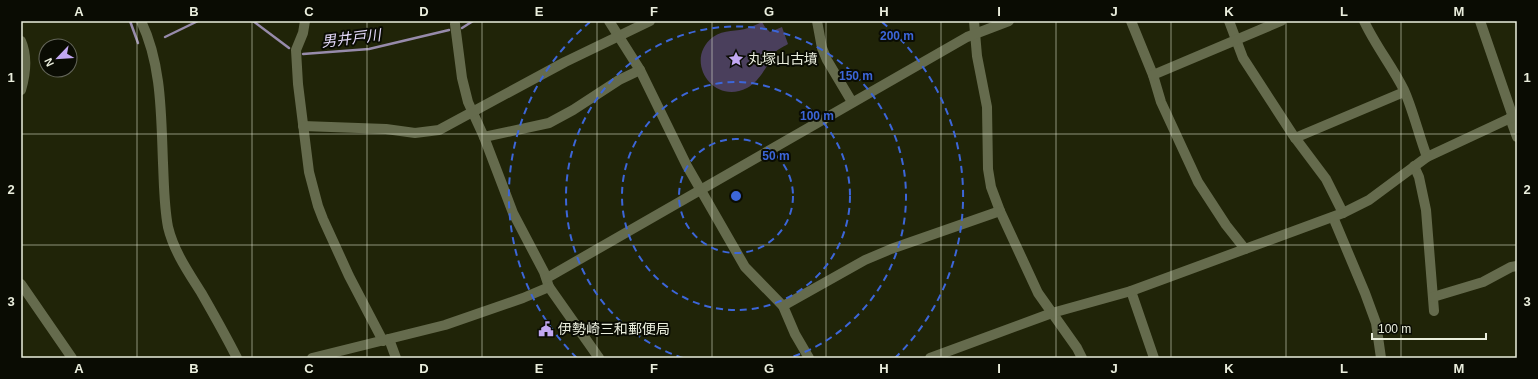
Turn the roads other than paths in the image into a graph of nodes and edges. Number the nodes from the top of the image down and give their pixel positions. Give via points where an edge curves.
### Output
1 (142, 21) edge
2 (305, 21) edge
3 (609, 21) edge
4 (650, 21) edge
5 (818, 21) edge
6 (974, 21) edge
7 (1009, 21) edge
8 (1131, 21) edge
9 (1228, 21) edge
10 (1281, 21) edge
11 (1364, 21) edge
12 (1480, 21) edge
13 (455, 24) dead end
14 (975, 34) junction
15 (619, 36) junction
16 (1235, 40) junction
17 (21, 41) edge
18 (640, 70) junction
19 (1153, 75) junction
20 (21, 90) edge
21 (1404, 92) junction
22 (852, 102) junction
23 (472, 112) junction
24 (1513, 117) edge
25 (303, 126) junction
26 (484, 137) junction
27 (1517, 137) edge
28 (1295, 138) junction
29 (1427, 157) junction
30 (1414, 166) junction
31 (700, 190) junction
32 (1000, 211) junction
33 (1343, 213) junction
34 (1332, 217) junction
35 (1245, 249) junction
36 (1517, 266) edge
37 (548, 282) junction
38 (21, 284) edge
39 (1131, 290) junction
40 (1433, 297) junction
41 (783, 306) junction
42 (1434, 311) dead end
43 (1052, 313) junction
44 (386, 340) junction
45 (72, 358) edge
46 (236, 358) edge
47 (312, 358) edge
48 (396, 358) edge
49 (599, 358) edge
50 (809, 358) edge
51 (930, 358) edge
52 (1082, 358) edge
53 (1154, 358) edge
54 (1381, 358) edge

1 - 46 street via 151,44 157,73 168,228 183,264 212,311
2 - 25 street via 296,50
3 - 15 street
4 - 15 street
5 - 22 street via 822,48
6 - 14 street
7 - 14 street
8 - 19 street
9 - 16 street
10 - 16 street
11 - 21 street
12 - 24 street
13 - 23 street via 464,85
14 - 22 street
14 - 32 street via 988,107 989,178
15 - 18 street
15 - 23 street
16 - 19 street
16 - 28 street via 1243,58
17 - 20 street via 26,60
18 - 26 street via 549,123
18 - 31 street via 674,143
19 - 35 street via 1161,102 1198,182
21 - 28 street
21 - 29 street
22 - 31 street
23 - 25 street via 439,130 415,133 386,129
23 - 26 street
24 - 27 street
24 - 29 street
25 - 44 street via 309,172 318,206 339,254
26 - 37 street via 513,213
28 - 33 street via 1326,179
29 - 30 street
30 - 33 street via 1369,200
30 - 40 street via 1426,210
31 - 37 street
31 - 41 street via 745,267
32 - 41 street via 865,260
32 - 43 street via 1038,293
33 - 34 street
34 - 35 street
34 - 54 street via 1376,323
35 - 39 street
36 - 40 street via 1483,282
37 - 44 street via 523,298 444,325
37 - 49 street
38 - 45 street
39 - 43 street
39 - 53 street
40 - 42 street
41 - 50 street
43 - 51 street
43 - 52 street via 1078,348
44 - 47 street
44 - 48 street

